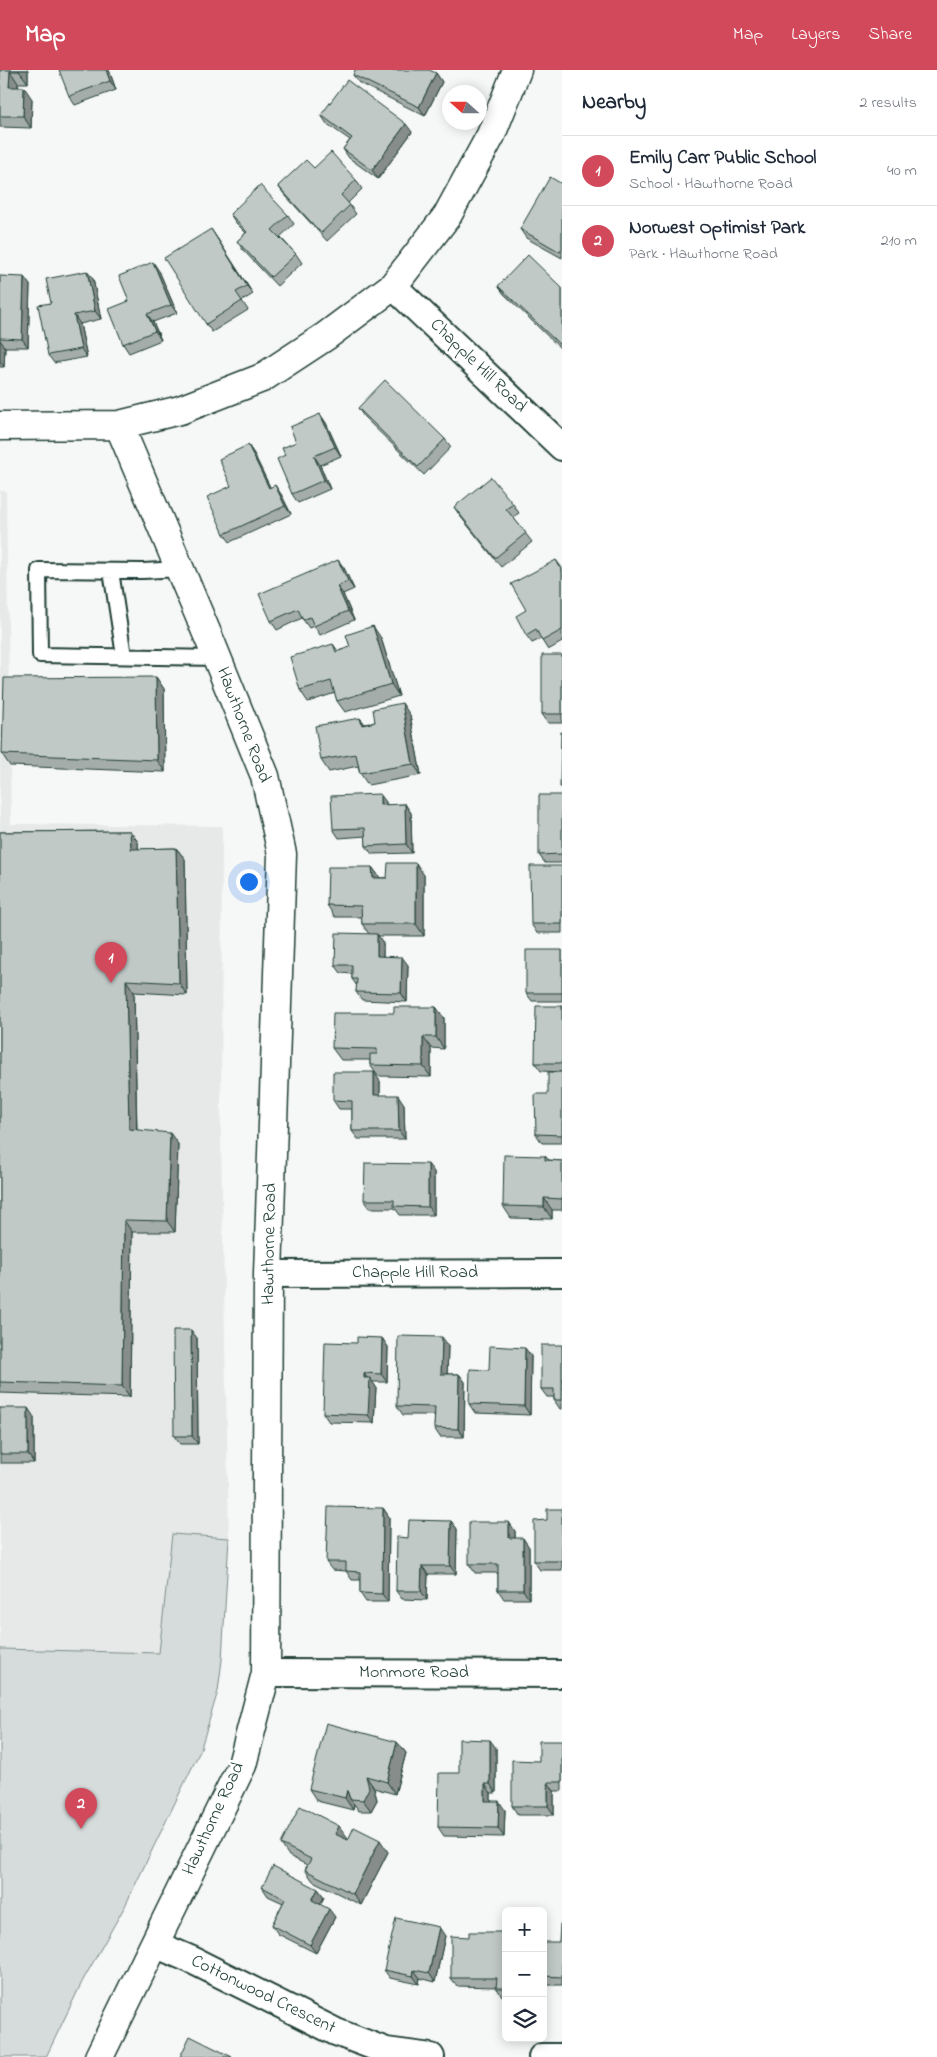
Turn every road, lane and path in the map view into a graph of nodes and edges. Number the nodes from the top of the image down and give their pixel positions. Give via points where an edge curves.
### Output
1 (516, 70) edge
2 (393, 286) junction
3 (119, 425) junction
4 (0, 426) edge
5 (562, 447) edge
6 (180, 569) junction
7 (111, 571) junction
8 (124, 656) junction
9 (217, 658) junction
10 (562, 1273) edge
11 (268, 1274) junction
12 (266, 1673) junction
13 (562, 1674) edge
14 (155, 1944) junction
15 (99, 2057) edge
16 (431, 2057) edge
17 (542, 2057) edge
18 (562, 2057) edge

1 - 2 street via 492,135 447,216
2 - 3 street via 262,378 180,410
2 - 5 street, Chapple Hill Road
3 - 4 street
3 - 6 street, Hawthorne Road
6 - 7 lane
6 - 9 street, Hawthorne Road
7 - 8 lane
7 - 8 lane via 39,570 40,655
8 - 9 lane
9 - 11 street, Hawthorne Road via 265,776 282,854
10 - 11 street, Chapple Hill Road
11 - 12 street, Hawthorne Road
12 - 13 street, Monmore Road
12 - 14 street, Hawthorne Road via 242,1766
14 - 15 street, Hawthorne Road
14 - 16 street, Cottonwood Crescent via 336,2032 386,2051
17 - 18 street

